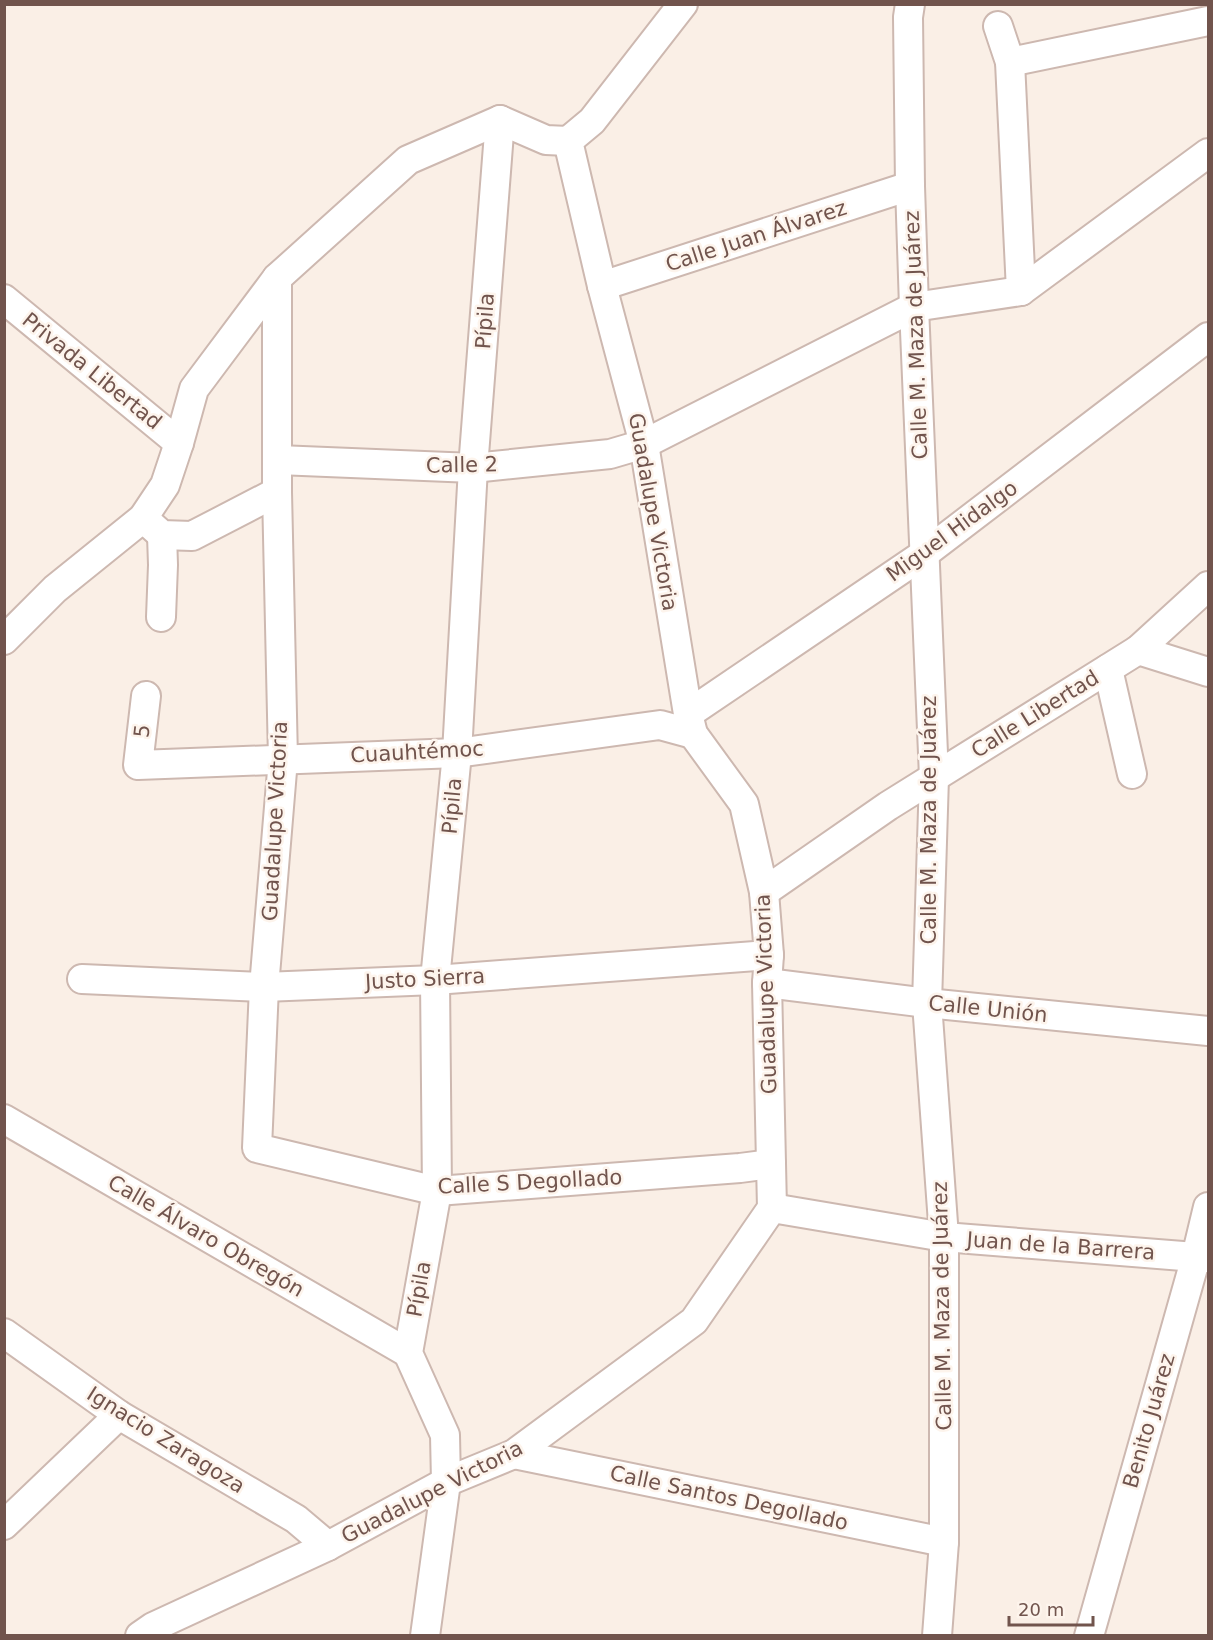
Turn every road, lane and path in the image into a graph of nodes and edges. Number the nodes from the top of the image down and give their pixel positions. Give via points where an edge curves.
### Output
1 (683, 4) edge
2 (910, 4) edge
3 (1209, 21) edge
4 (998, 26) dead end
5 (1010, 62) junction
6 (500, 120) junction
7 (568, 141) junction
8 (1209, 153) edge
9 (910, 186) junction
10 (277, 278) junction
11 (602, 286) junction
12 (1021, 291) junction
13 (4, 299) edge
14 (914, 307) junction
15 (1209, 337) edge
16 (179, 443) junction
17 (644, 444) junction
18 (278, 460) junction
19 (473, 468) junction
20 (277, 492) junction
21 (153, 526) junction
22 (924, 554) junction
23 (1209, 586) edge
24 (162, 603) dead end
25 (4, 640) edge
26 (1138, 650) junction
27 (1108, 669) junction
28 (1209, 672) edge
29 (146, 696) dead end
30 (691, 724) junction
31 (457, 753) junction
32 (283, 759) junction
33 (138, 765) joint
34 (1132, 774) dead end
35 (934, 777) junction
36 (764, 892) junction
37 (768, 969) junction
38 (82, 979) dead end
39 (435, 980) junction
40 (264, 987) junction
41 (927, 1003) junction
42 (1209, 1031) edge
43 (4, 1119) edge
44 (257, 1148) joint
45 (771, 1164) junction
46 (437, 1191) junction
47 (1209, 1207) edge
48 (772, 1208) junction
49 (944, 1237) junction
50 (1202, 1258) edge
51 (4, 1333) edge
52 (408, 1353) junction
53 (119, 1415) junction
54 (514, 1454) junction
55 (446, 1482) junction
56 (4, 1525) edge
57 (944, 1542) junction
58 (328, 1546) junction
59 (140, 1635) edge
60 (425, 1635) edge
61 (937, 1635) edge
62 (1089, 1635) edge

1 - 7 street via 592,121
2 - 9 street, Calle M. Maza de Juárez
3 - 5 street
4 - 5 street
5 - 12 street
6 - 7 street via 546,140
6 - 10 street via 408,160
6 - 19 street, Pípila
7 - 11 street, Guadalupe Victoria
8 - 12 street
9 - 11 street, Calle Juan Álvarez
9 - 14 street, Calle M. Maza de Juárez
10 - 16 street via 194,389
10 - 18 street, Guadalupe Victoria
11 - 17 street, Guadalupe Victoria
12 - 14 street, Calle 2
13 - 16 street, Privada Libertad
14 - 17 street, Calle 2
14 - 22 street, Calle M. Maza de Juárez
15 - 22 street, Miguel Hidalgo
16 - 21 street
17 - 19 street, Calle 2 via 610,454
17 - 30 street, Guadalupe Victoria
18 - 19 street, Calle 2
18 - 20 street, Guadalupe Victoria
19 - 31 street, Pípila
20 - 21 street via 192,536
20 - 32 street, Guadalupe Victoria
21 - 24 street via 163,566
21 - 25 street via 55,589
22 - 30 street, Miguel Hidalgo
22 - 35 street, Calle M. Maza de Juárez
23 - 26 street, Calle Libertad
26 - 27 street, Calle Libertad
26 - 28 street
27 - 34 street
27 - 35 street, Calle Libertad
29 - 33 street, 5
30 - 31 street, Cuauhtémoc
30 - 36 street, Guadalupe Victoria via 744,804
31 - 32 street, Cuauhtémoc
31 - 39 street, Pípila
32 - 33 street, Cuauhtémoc
32 - 40 street, Guadalupe Victoria
35 - 36 street, Calle Libertad
35 - 41 street, Calle M. Maza de Juárez
36 - 37 street, Guadalupe Victoria
37 - 39 street, Justo Sierra
37 - 41 street, Calle Unión
37 - 45 street, Guadalupe Victoria
38 - 40 street, Justo Sierra
39 - 40 street, Justo Sierra
39 - 46 street, Pípila
40 - 44 street, Guadalupe Victoria
41 - 42 street, Calle Unión
41 - 49 street, Calle M. Maza de Juárez
43 - 52 street, Calle Álvaro Obregón
44 - 46 street, Calle S Degollado
45 - 46 street, Calle S Degollado
45 - 48 street, Guadalupe Victoria
46 - 52 street, Pípila
47 - 50 street, Benito Juárez
48 - 49 street, Juan de la Barrera
48 - 54 street, Guadalupe Victoria via 694,1322
49 - 50 street, Juan de la Barrera
49 - 57 street, Calle M. Maza de Juárez
50 - 62 street, Benito Juárez
51 - 53 street, Ignacio Zaragoza
52 - 55 street via 444,1435
53 - 56 street
53 - 58 street, Ignacio Zaragoza via 296,1519
54 - 55 street, Guadalupe Victoria
54 - 57 street, Calle Santos Degollado
55 - 58 street, Guadalupe Victoria
55 - 60 street
57 - 61 street, Calle M. Maza de Juárez
58 - 59 street, Guadalupe Victoria

